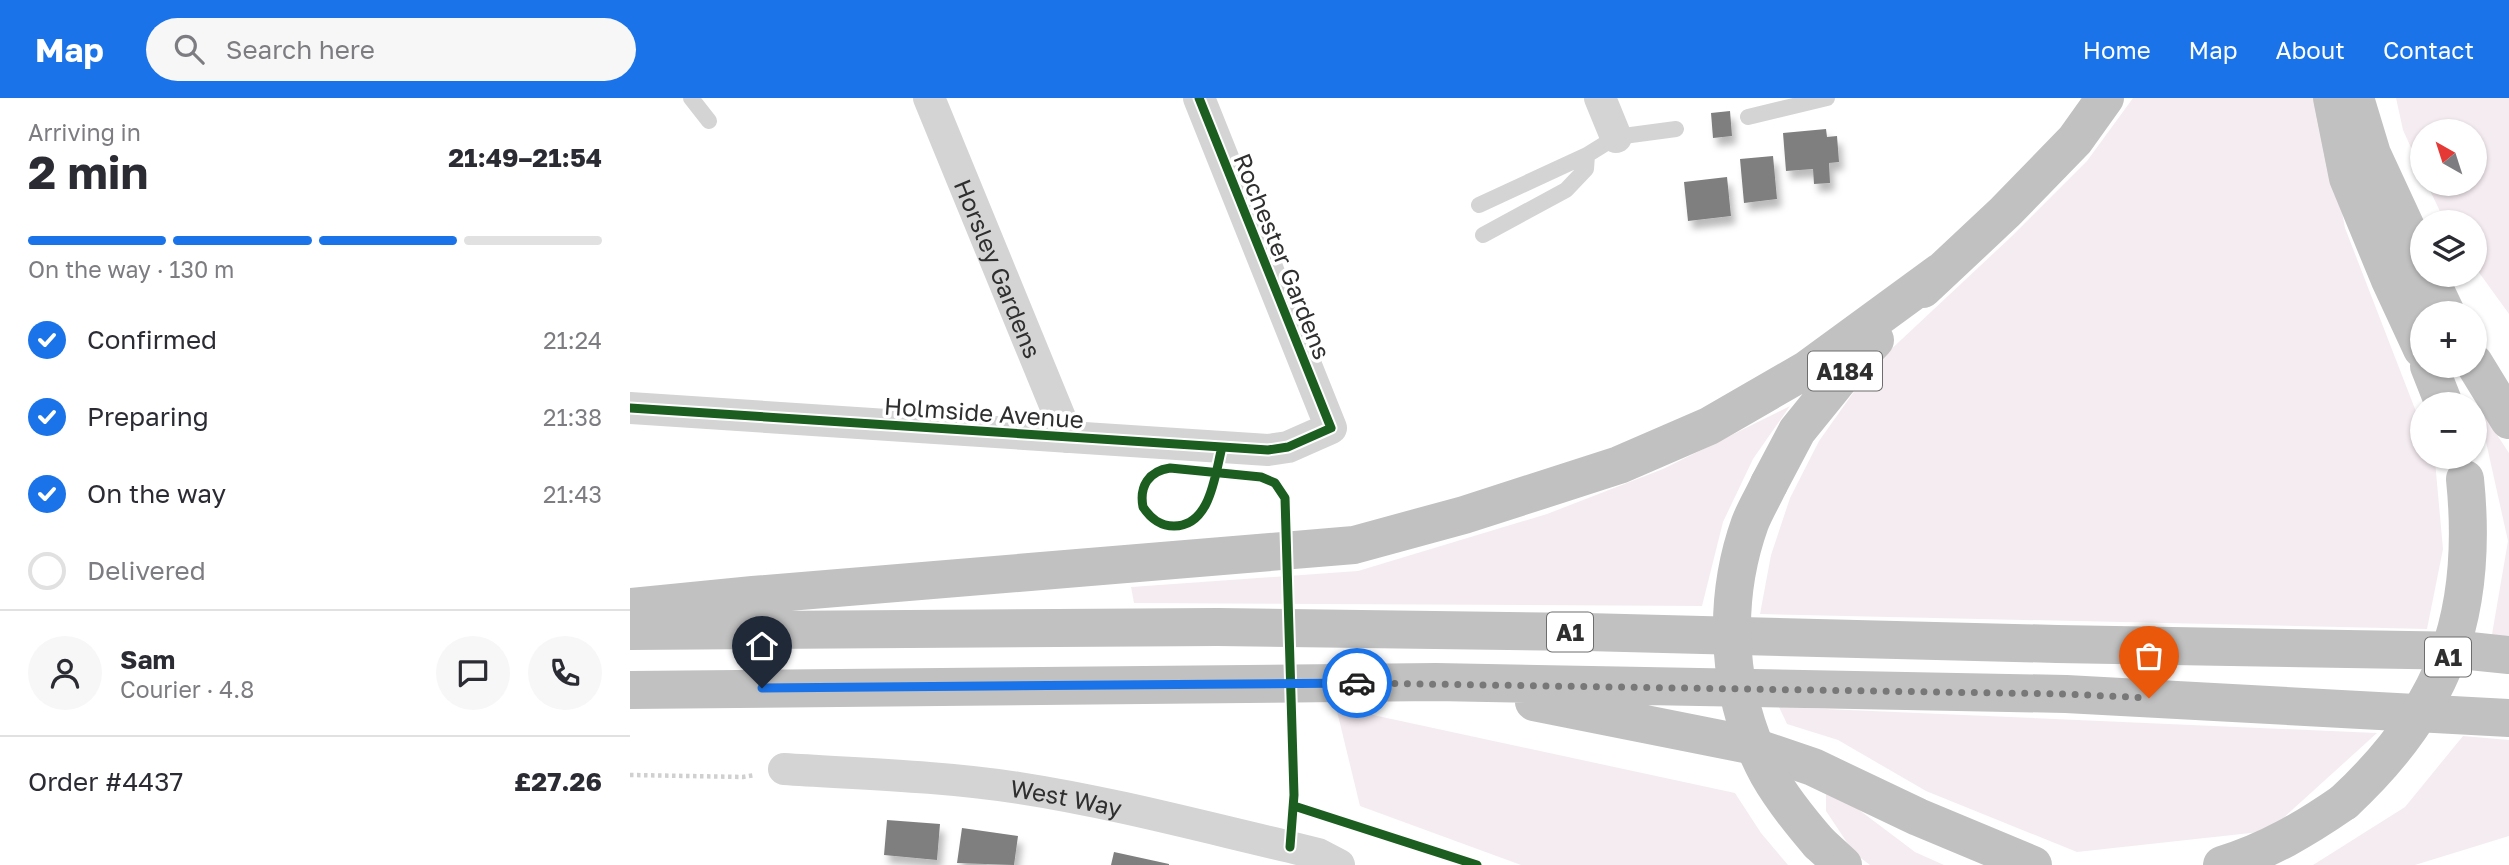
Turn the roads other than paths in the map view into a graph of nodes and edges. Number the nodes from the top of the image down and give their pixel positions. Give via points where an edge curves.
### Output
1 (691, 98) edge
2 (929, 98) edge
3 (1199, 98) edge
4 (1600, 98) edge
5 (1827, 98) edge
6 (2105, 98) edge
7 (2332, 98) edge
8 (2355, 98) edge
9 (1748, 117) dead end
10 (709, 121) dead end
11 (1676, 130) dead end
12 (1616, 137) junction
13 (1587, 155) junction
14 (1479, 205) dead end
15 (1483, 235) dead end
16 (2410, 236) edge
17 (1940, 272) junction
18 (2410, 323) edge
19 (2483, 378) edge
20 (630, 408) edge
21 (2509, 420) edge
22 (1331, 428) joint
23 (1068, 437) junction
24 (2463, 469) edge
25 (630, 607) edge
26 (630, 631) edge
27 (2509, 656) edge
28 (1436, 682) junction
29 (630, 690) edge
30 (2509, 718) edge
31 (784, 769) road end
32 (1831, 854) edge
33 (1339, 865) edge
34 (2033, 865) edge
35 (2222, 865) edge

1 - 10 lane
2 - 23 street, Horsley Gardens
3 - 22 street, Rochester Gardens
4 - 12 street
5 - 9 lane
6 - 17 highway, A184 via 2075,140
7 - 18 highway via 2348,178
8 - 16 highway via 2372,154
11 - 12 lane
12 - 13 lane
13 - 14 lane
13 - 15 lane via 1586,169 1566,190
17 - 25 highway, A184 via 1806,370 1709,426 1619,465 1354,545
17 - 32 highway, A184, bridge via 1848,368 1797,431 1750,523 1739,565 1732,607 1732,650 1750,734 1791,810
19 - 21 highway
20 - 23 street, Holmside Avenue
22 - 23 street, Holmside Avenue via 1288,447 1269,450
24 - 35 highway, A1, bridge via 2470,524 2469,569 2461,614 2430,698 2406,737 2344,802 2301,832
26 - 27 highway, A1 via 1409,629 2470,651
28 - 29 highway, A1
28 - 30 highway, A1 via 2066,694
28 - 34 highway, A1 via 1745,744 1813,767
31 - 33 street, West Way via 941,778 1029,789 1290,847

